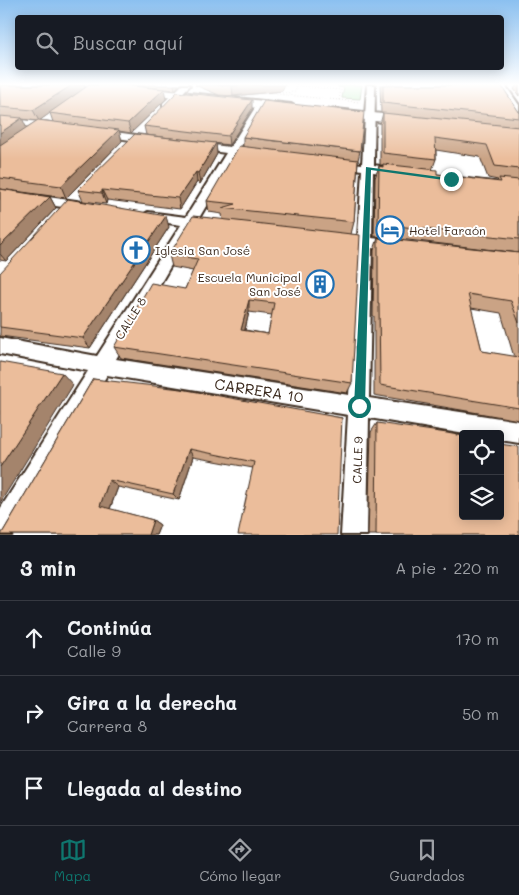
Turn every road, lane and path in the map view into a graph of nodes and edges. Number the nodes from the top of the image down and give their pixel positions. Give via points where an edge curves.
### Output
1 (162, 110) edge
2 (258, 110) edge
3 (368, 110) junction
4 (321, 111) edge
5 (57, 114) edge
6 (158, 114) edge
7 (0, 121) edge
8 (419, 122) edge
9 (42, 125) junction
10 (60, 128) edge
11 (145, 128) edge
12 (88, 131) edge
13 (28, 135) edge
14 (135, 138) junction
15 (161, 141) edge
16 (188, 145) edge
17 (234, 150) junction
18 (122, 151) edge
19 (263, 154) edge
20 (330, 163) edge
21 (368, 168) junction
22 (410, 173) edge
23 (83, 191) edge
24 (0, 194) edge
25 (70, 204) junction
26 (97, 208) edge
27 (134, 214) edge
28 (57, 218) edge
29 (189, 222) junction
30 (228, 226) edge
31 (325, 238) edge
32 (364, 242) junction
33 (412, 248) edge
34 (0, 346) edge
35 (100, 365) junction
36 (359, 406) junction
37 (519, 432) edge
38 (0, 532) edge
39 (354, 535) edge

1 - 6 street
2 - 17 street, CALLE 8
3 - 4 street
3 - 8 street
3 - 21 street, CALLE 9
5 - 9 street
7 - 9 street
9 - 10 street
9 - 13 street
11 - 14 street
12 - 14 street
14 - 15 street
14 - 18 street
16 - 17 street
17 - 19 street
17 - 29 street, CALLE 8
20 - 21 street
21 - 22 street
21 - 32 street, CALLE 9
23 - 25 street
24 - 25 street
25 - 26 street
25 - 28 street
27 - 29 street
29 - 30 street
29 - 35 street, CALLE 8
31 - 32 street
32 - 33 street
32 - 36 street, CALLE 9
34 - 35 street, CARRERA 10
35 - 36 street, CARRERA 10
35 - 38 street, CALLE 8
36 - 37 street, CARRERA 10
36 - 39 street, CALLE 9

